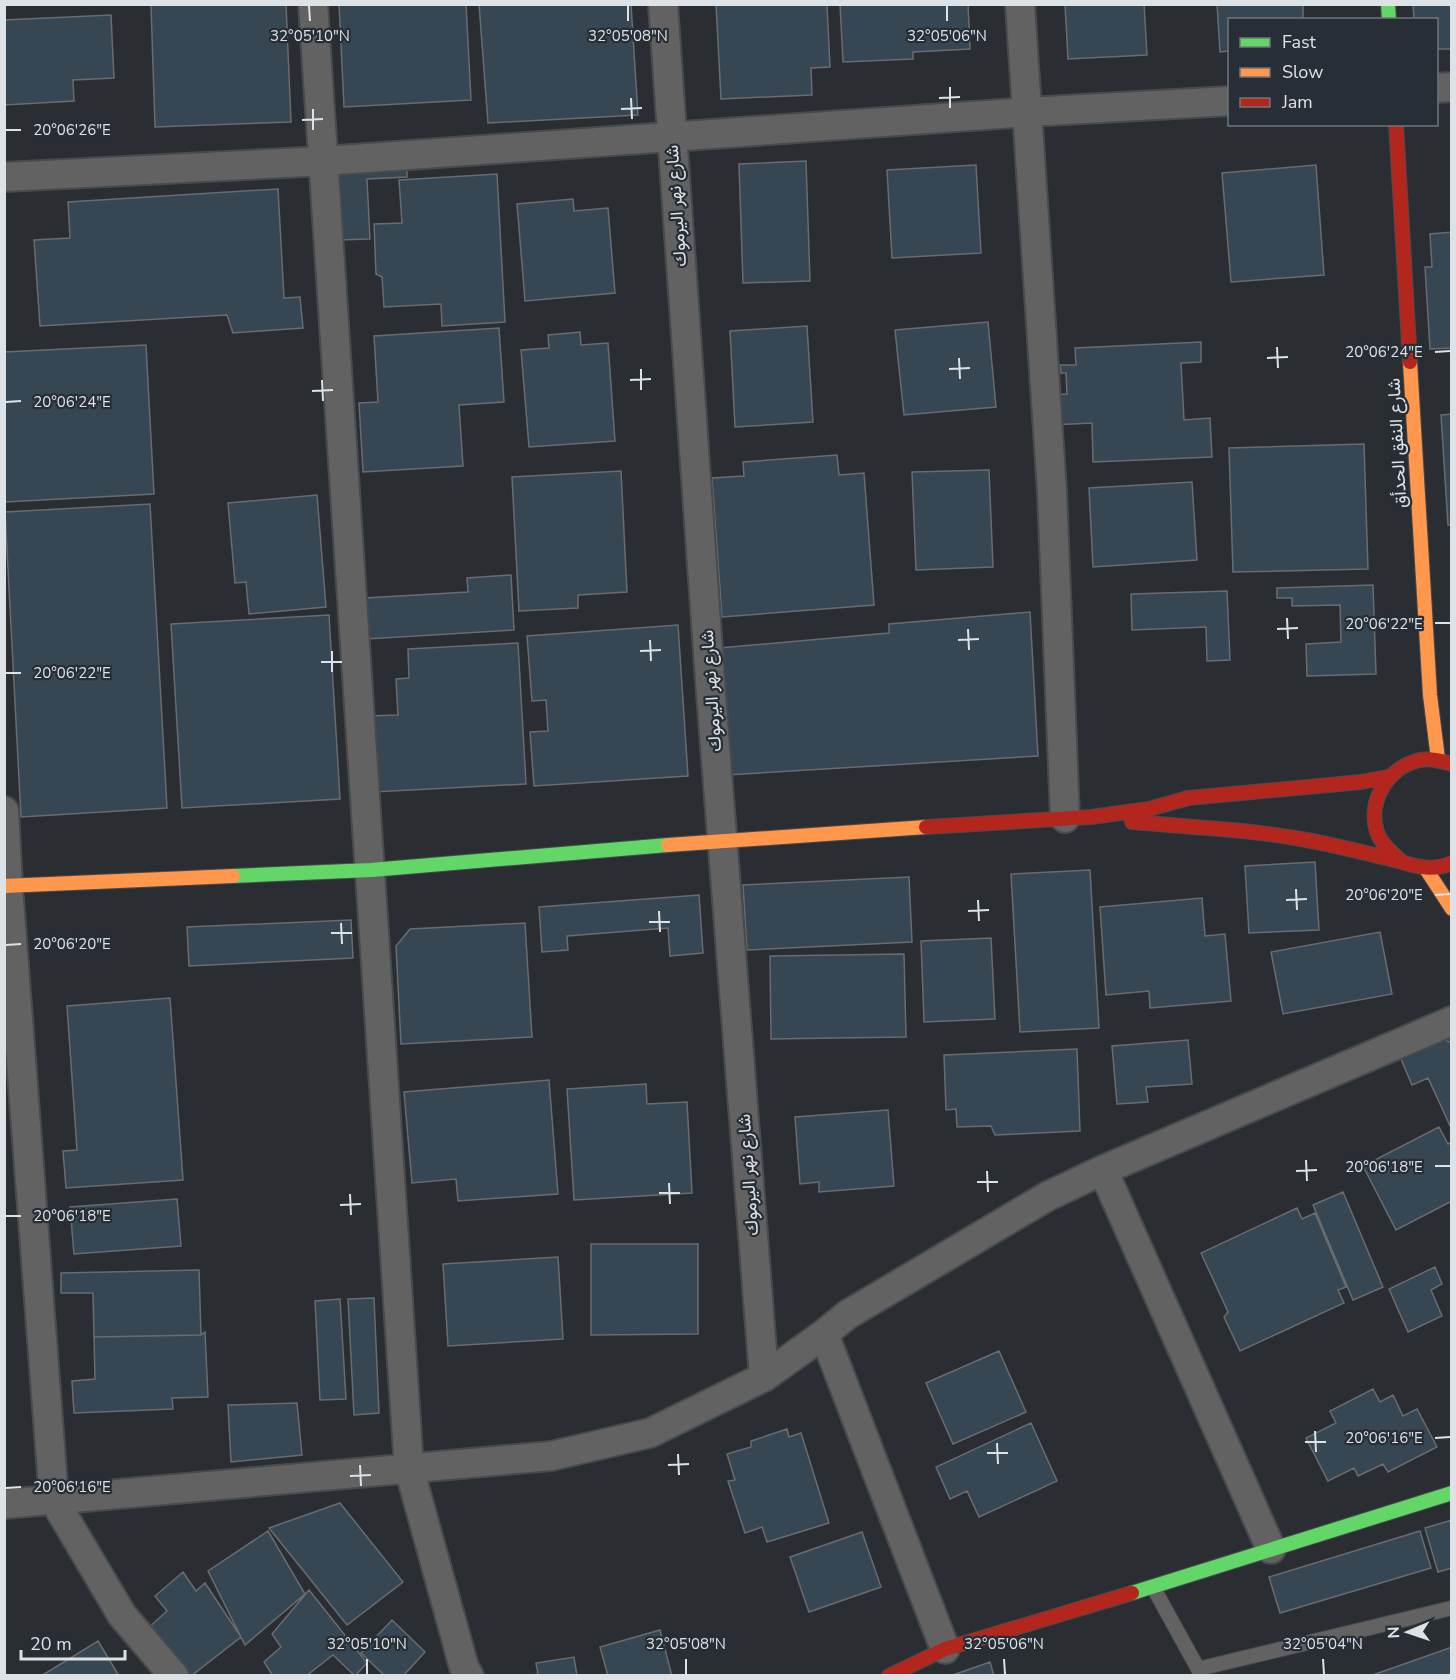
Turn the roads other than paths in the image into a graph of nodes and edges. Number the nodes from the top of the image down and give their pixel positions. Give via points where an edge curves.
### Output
1 (313, 4) edge
2 (663, 4) edge
3 (1020, 4) edge
4 (1228, 101) edge
5 (1028, 112) junction
6 (1396, 126) edge
7 (671, 138) junction
8 (324, 161) junction
9 (4, 177) edge
10 (1445, 761) edge
11 (1388, 777) junction
12 (4, 811) edge
13 (1078, 817) junction
14 (722, 840) junction
15 (1401, 861) junction
16 (1452, 863) edge
17 (1426, 869) junction
18 (371, 870) junction
19 (6, 886) edge
20 (1452, 909) edge
21 (1452, 1021) edge
22 (1103, 1170) junction
23 (824, 1334) junction
24 (764, 1377) junction
25 (410, 1468) junction
26 (1452, 1493) edge
27 (54, 1500) junction
28 (4, 1504) edge
29 (1271, 1549) junction
30 (1153, 1587) junction
31 (1452, 1608) edge
32 (945, 1649) junction
33 (1200, 1672) edge
34 (462, 1673) edge
35 (174, 1676) edge
36 (889, 1676) edge

1 - 8 street
2 - 7 street, شارع نهر اليرموك
3 - 5 street
4 - 5 street
5 - 7 street
5 - 13 street via 1051,480
6 - 10 main road, شارع النفق الحدأق via 1430,696
7 - 8 street
7 - 14 street, شارع نهر اليرموك
8 - 9 street
8 - 18 street
10 - 11 main road via 1410,762
11 - 13 main road via 1188,798 1149,809
11 - 15 main road via 1378,794 1374,813 1386,848
12 - 19 street
13 - 14 main road
13 - 15 main road via 1301,839
14 - 18 main road
14 - 24 street, شارع نهر اليرموك
15 - 17 main road
16 - 17 main road
17 - 20 main road
18 - 19 main road
18 - 25 street
19 - 27 street
21 - 22 street
22 - 23 street via 1048,1196 926,1266 847,1315
22 - 29 street
23 - 24 street
23 - 32 street
24 - 25 street via 650,1433 551,1456
25 - 27 street
25 - 34 street
26 - 29 main road
27 - 28 street
27 - 35 street via 123,1615
29 - 30 main road
30 - 32 main road
30 - 33 lane
31 - 33 lane
32 - 36 main road

